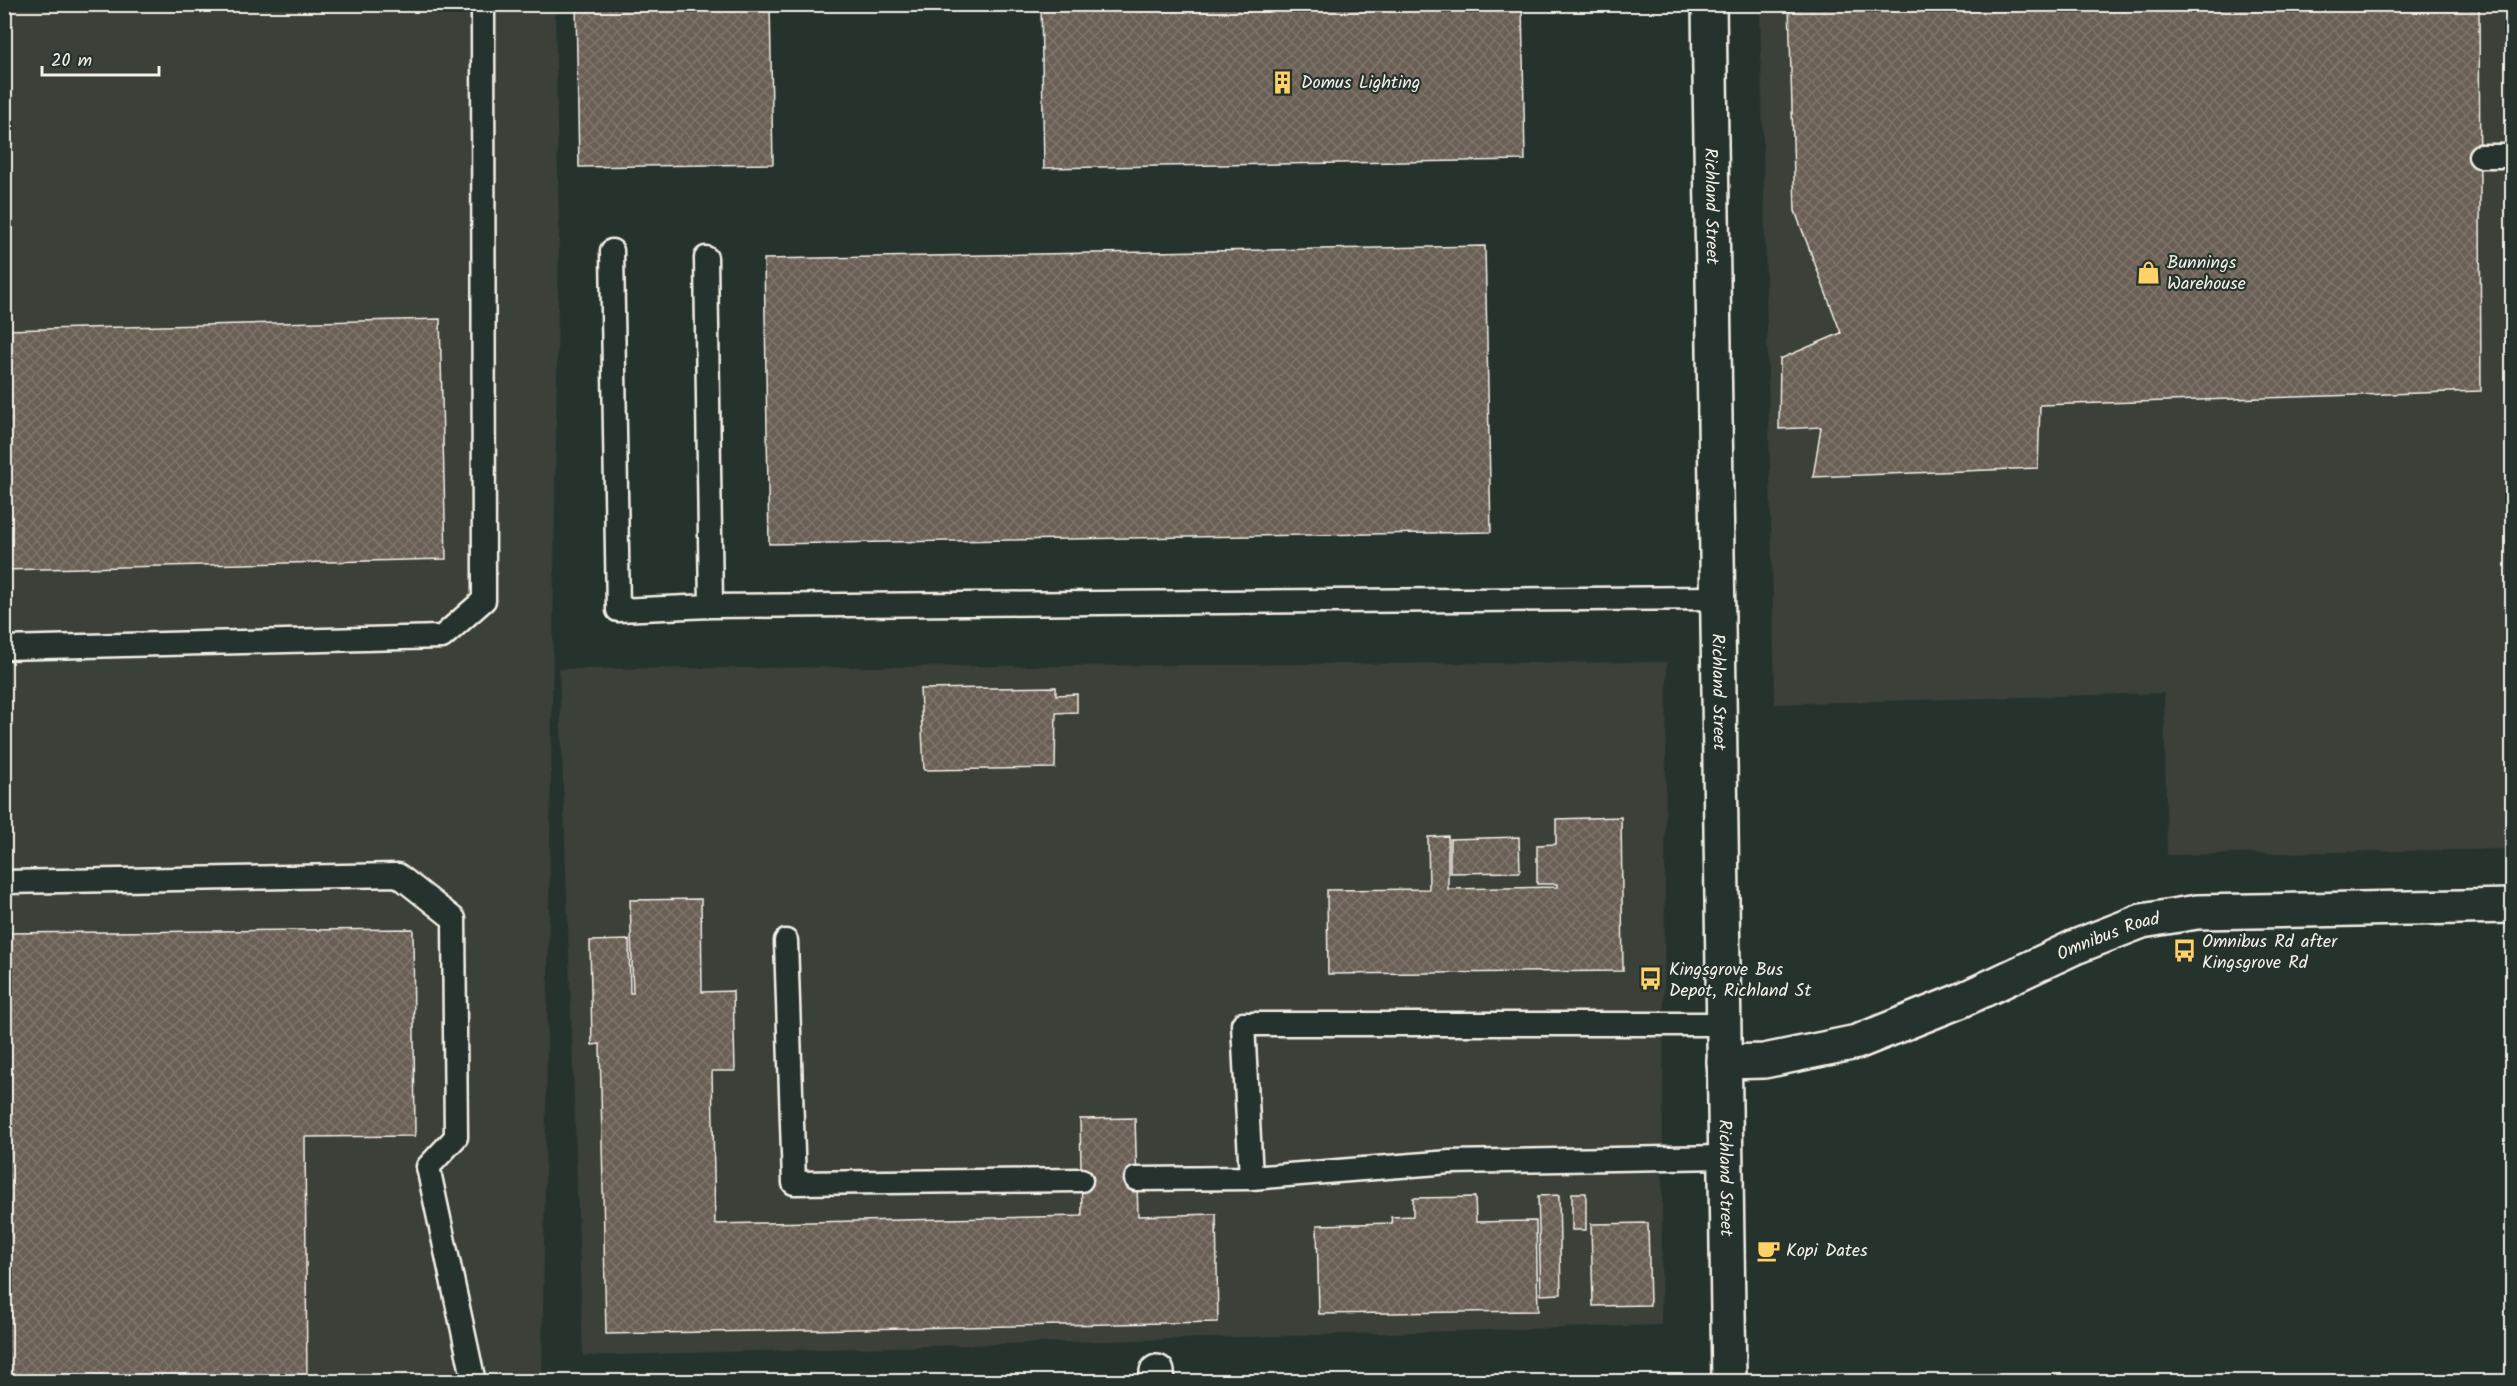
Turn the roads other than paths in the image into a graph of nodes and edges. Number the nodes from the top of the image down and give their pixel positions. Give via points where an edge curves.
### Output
1 (483, 4) edge
2 (1709, 4) edge
3 (2480, 156) dead end
4 (2512, 156) edge
5 (612, 251) dead end
6 (706, 258) dead end
7 (1719, 598) junction
8 (711, 606) junction
9 (4, 648) edge
10 (4, 882) edge
11 (2512, 906) edge
12 (786, 941) dead end
13 (1723, 1024) junction
14 (1724, 1062) junction
15 (1724, 1157) junction
16 (1251, 1178) junction
17 (1136, 1179) dead end
18 (1081, 1180) dead end
19 (474, 1382) edge
20 (1729, 1382) edge

1 - 9 lane via 484,600 442,637
2 - 7 street, Richland Street
3 - 4 lane
5 - 8 lane via 618,610
6 - 8 lane
7 - 8 lane
7 - 13 street, Richland Street
10 - 19 lane via 398,875 454,920 456,1137 428,1167
11 - 14 street, Omnibus Road via 2197,912 2142,921 1857,1042 1764,1061
12 - 18 lane via 794,1183
13 - 14 street, Richland Street
13 - 16 lane via 1243,1024
14 - 15 street, Richland Street
15 - 16 lane via 1450,1162
15 - 20 street, Richland Street
16 - 17 lane

